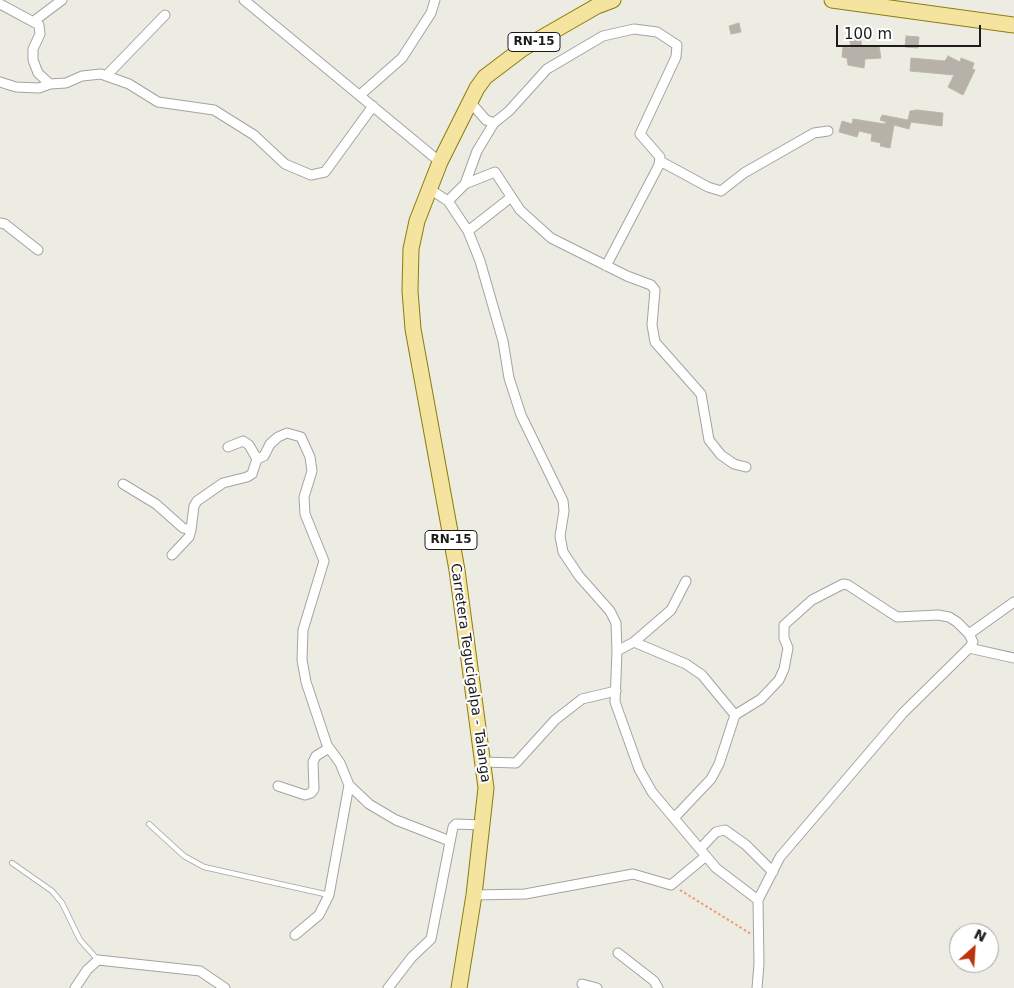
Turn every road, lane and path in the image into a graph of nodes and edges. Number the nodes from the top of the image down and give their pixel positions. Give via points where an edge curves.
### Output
1 (62, 0) edge
2 (244, 0) edge
3 (435, 0) edge
4 (614, 0) edge
5 (832, 0) edge
6 (0, 4) edge
7 (165, 15) dead end
8 (34, 21) junction
9 (1014, 25) edge
10 (106, 76) junction
11 (0, 82) edge
12 (50, 84) junction
13 (360, 95) junction
14 (471, 104) junction
15 (373, 106) junction
16 (494, 123) junction
17 (828, 131) dead end
18 (660, 161) junction
19 (440, 162) junction
20 (465, 184) junction
21 (431, 190) junction
22 (510, 198) junction
23 (448, 202) junction
24 (0, 223) edge
25 (468, 231) junction
26 (38, 250) dead end
27 (606, 266) junction
28 (228, 447) dead end
29 (257, 459) junction
30 (746, 466) dead end
31 (123, 484) dead end
32 (191, 530) junction
33 (172, 555) dead end
34 (686, 581) dead end
35 (1014, 602) edge
36 (969, 634) junction
37 (634, 642) junction
38 (969, 648) junction
39 (617, 651) junction
40 (1014, 658) edge
41 (616, 691) junction
42 (736, 715) junction
43 (329, 748) junction
44 (484, 762) junction
45 (349, 785) junction
46 (278, 786) dead end
47 (675, 817) junction
48 (148, 824) dead end
49 (482, 825) junction
50 (450, 841) junction
51 (703, 852) junction
52 (12, 863) dead end
53 (773, 872) junction
54 (671, 885) junction
55 (329, 895) junction
56 (474, 895) junction
57 (758, 900) junction
58 (295, 935) dead end
59 (759, 939) junction
60 (618, 953) dead end
61 (98, 960) junction
62 (582, 984) dead end
63 (75, 988) edge
64 (225, 988) edge
65 (388, 988) edge
66 (459, 988) edge
67 (597, 988) edge
68 (658, 988) edge
69 (757, 988) edge

1 - 8 street
2 - 13 street
3 - 13 street via 431,13 402,58
4 - 14 main road, Carretera Tegucigalpa - Talanga / RN-15 via 597,6 522,49 485,77
5 - 9 main road
6 - 8 street
7 - 10 street
8 - 12 street via 39,25 40,34 33,49 33,60 38,73
10 - 12 street via 82,76 66,83
10 - 15 street via 129,84 158,102 221,113 254,135 285,164 311,175 324,172
11 - 12 street via 16,87 39,88
13 - 15 street
14 - 16 street via 486,120
14 - 19 main road, Carretera Tegucigalpa - Talanga / RN-15
15 - 19 street
16 - 18 street via 510,111 547,69 603,36 634,29 658,32 676,45 676,57 640,134
16 - 20 street via 477,151
17 - 18 street via 814,133 744,173 721,191
18 - 27 street
19 - 21 main road, Carretera Tegucigalpa - Talanga / RN-15
20 - 22 street via 494,172
20 - 23 street
21 - 23 street
21 - 44 main road, Carretera Tegucigalpa - Talanga / RN-15 via 417,221 411,249 413,329 457,570
22 - 25 street
22 - 27 street via 551,238
23 - 25 street
24 - 26 street
25 - 39 street via 493,300 509,378 521,415 563,501 560,536 563,552 610,611 616,623
27 - 30 street via 651,285 655,290 652,325 655,342 701,394 709,440 734,464
28 - 29 street via 243,441
29 - 32 street via 252,474 223,483 197,501
29 - 43 street via 264,456 278,437 287,433 301,437 310,457 312,471 304,497 305,514 324,561 304,630 302,660 306,682
31 - 32 street via 156,504 183,528
32 - 33 street via 189,537
34 - 37 street via 676,604
35 - 36 street
36 - 38 street via 973,642
36 - 42 street via 949,617 897,617 843,584 812,600 784,625 788,648 779,680 761,698
37 - 39 street
37 - 42 street via 670,656 702,675
38 - 40 street
38 - 53 street via 896,721 788,845
39 - 41 street
41 - 44 street via 582,700 555,720 516,763
41 - 47 street via 615,702 639,769 652,792
42 - 47 street via 711,779
43 - 45 street via 340,762
43 - 46 street via 316,756 313,762 314,789 311,793 306,795
44 - 49 main road, Carretera Tegucigalpa - Talanga / RN-15 via 486,788
45 - 50 street via 383,814
45 - 55 street
47 - 51 street
48 - 55 lane via 184,856 204,867
49 - 50 street via 456,824 451,830
49 - 56 main road, Carretera Tegucigalpa - Talanga / RN-15
50 - 65 street via 431,939
51 - 53 street via 716,832 725,830 746,845
51 - 54 street
51 - 57 street via 733,883
52 - 61 lane via 62,903 80,940
53 - 57 street
54 - 56 street via 633,874 525,894
54 - 59 path
55 - 58 street via 312,923
56 - 66 main road, Carretera Tegucigalpa - Talanga / RN-15
57 - 59 street
59 - 69 street
60 - 68 street via 654,981
61 - 63 street
61 - 64 street via 200,970
62 - 67 street

